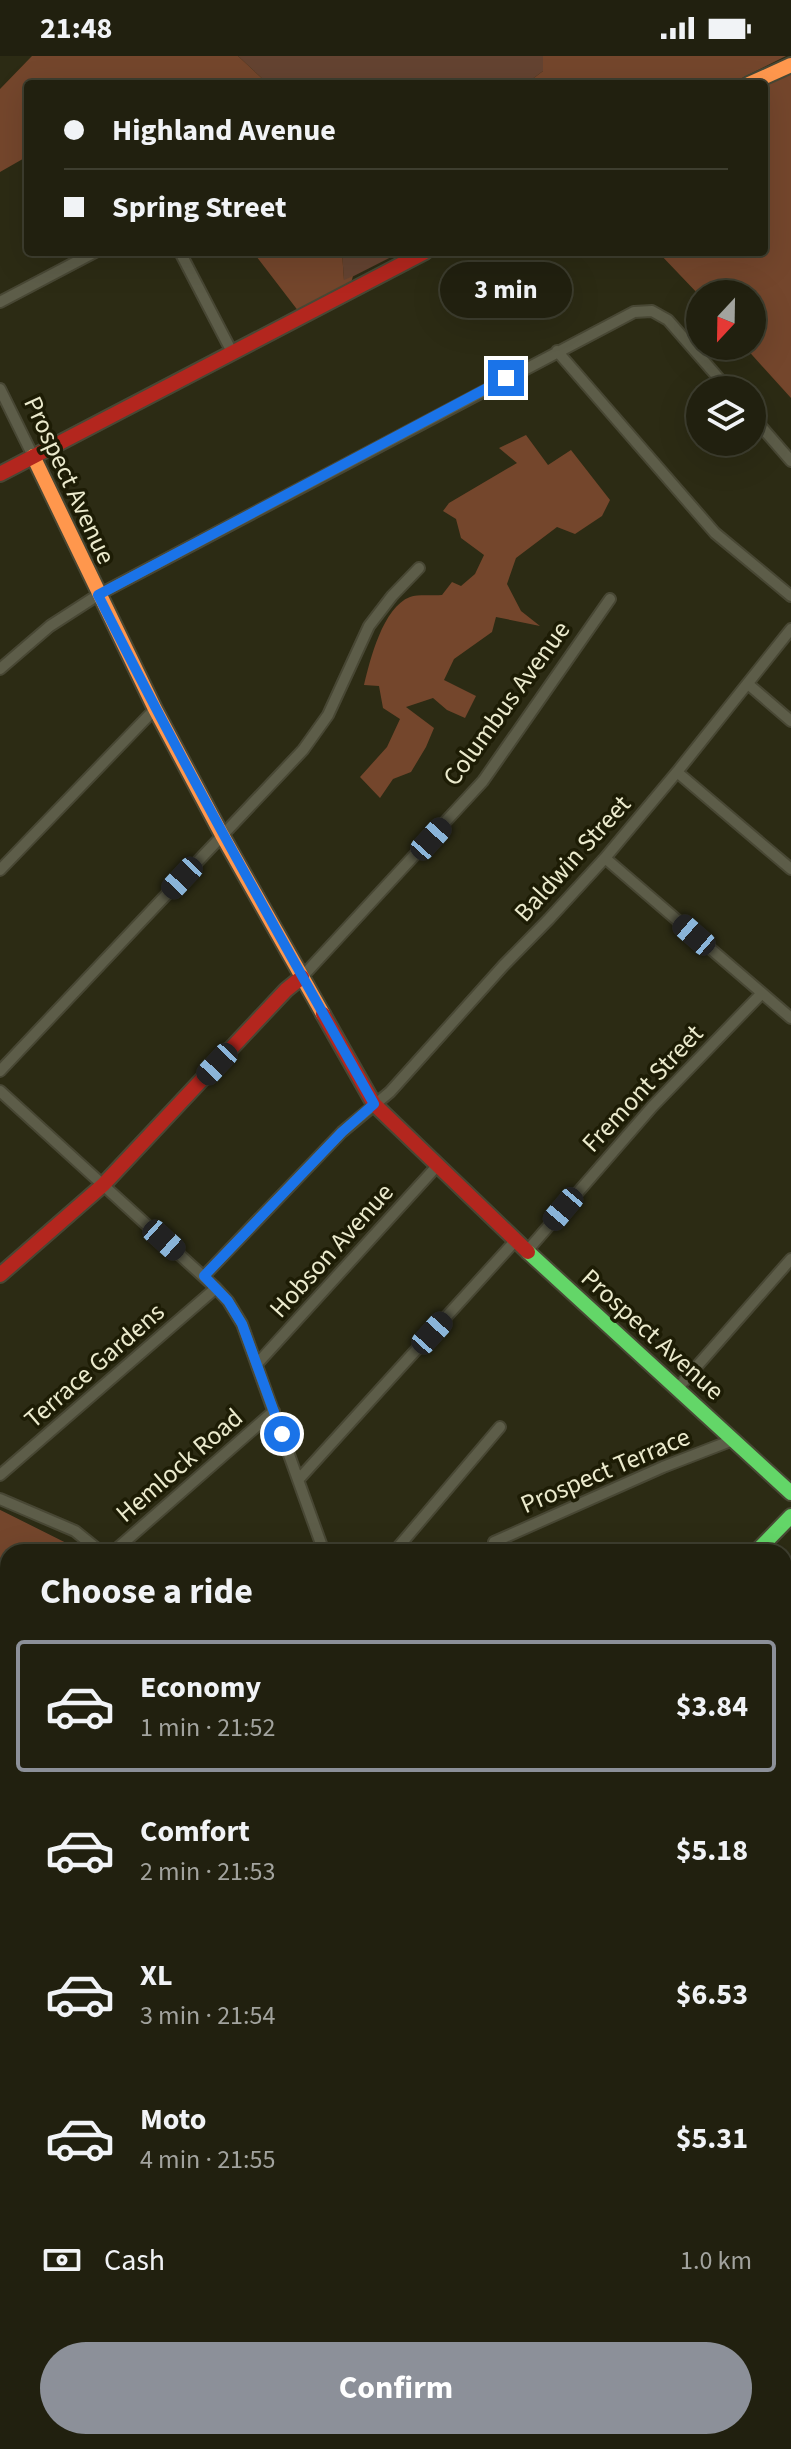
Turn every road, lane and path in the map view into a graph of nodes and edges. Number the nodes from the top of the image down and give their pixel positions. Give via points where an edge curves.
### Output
1 (791, 65) edge
2 (758, 80) edge
3 (87, 256) edge
4 (182, 256) edge
5 (417, 256) edge
6 (0, 302) edge
7 (557, 351) junction
8 (232, 352) junction
9 (717, 376) edge
10 (0, 389) edge
11 (766, 432) edge
12 (33, 456) junction
13 (791, 461) edge
14 (0, 474) edge
15 (419, 568) dead end
16 (98, 595) junction
17 (791, 596) edge
18 (610, 599) dead end
19 (791, 629) edge
20 (0, 669) edge
21 (748, 684) junction
22 (155, 709) junction
23 (791, 721) edge
24 (677, 772) junction
25 (222, 835) junction
26 (605, 858) junction
27 (791, 869) edge
28 (0, 870) edge
29 (302, 977) junction
30 (762, 993) junction
31 (791, 1018) edge
32 (0, 1071) edge
33 (0, 1091) edge
34 (374, 1104) junction
35 (437, 1166) junction
36 (103, 1185) junction
37 (516, 1240) junction
38 (527, 1251) junction
39 (791, 1259) edge
40 (0, 1275) edge
41 (204, 1276) junction
42 (216, 1288) junction
43 (257, 1364) junction
44 (677, 1389) junction
45 (274, 1411) junction
46 (500, 1427) dead end
47 (733, 1440) junction
48 (0, 1475) edge
49 (299, 1479) junction
50 (791, 1493) edge
51 (0, 1499) edge
52 (791, 1516) edge
53 (494, 1542) dead end
54 (91, 1544) edge
55 (122, 1544) edge
56 (321, 1544) edge
57 (401, 1544) edge
58 (764, 1544) edge

1 - 2 street
3 - 6 street
4 - 8 street
5 - 8 street
7 - 9 street via 634,312 652,311 668,320
7 - 16 street
7 - 17 street via 715,533
8 - 12 street
10 - 12 street, Prospect Avenue
11 - 13 street
12 - 14 street
12 - 16 street, Prospect Avenue
15 - 25 street via 369,626 316,734
16 - 20 street via 50,626
16 - 22 street, Prospect Avenue
18 - 29 street, Columbus Avenue via 483,781
19 - 21 street, Baldwin Street
21 - 23 street
21 - 24 street, Baldwin Street
22 - 25 street, Prospect Avenue
22 - 28 street
24 - 26 street, Baldwin Street
24 - 27 street
25 - 29 street, Prospect Avenue
25 - 32 street
26 - 30 street
26 - 34 street, Baldwin Street via 404,1078
29 - 34 street, Prospect Avenue
29 - 36 street, Columbus Avenue
30 - 31 street
30 - 38 street, Fremont Street via 643,1116
33 - 36 street
34 - 35 street, Prospect Avenue
34 - 41 street, Baldwin Street
35 - 37 street, Prospect Avenue
35 - 43 street, Hobson Avenue
36 - 40 street, Columbus Avenue
36 - 41 street
37 - 38 street, Prospect Avenue
37 - 49 street
38 - 44 street, Prospect Avenue
39 - 44 street
41 - 42 street
42 - 43 street via 236,1312
42 - 48 street, Terrace Gardens
43 - 45 street
44 - 47 street, Prospect Avenue
45 - 49 street
45 - 55 street, Hemlock Road
46 - 57 street
47 - 50 street, Prospect Avenue
47 - 53 street, Prospect Terrace
49 - 56 street
51 - 54 street via 75,1531
52 - 58 street

